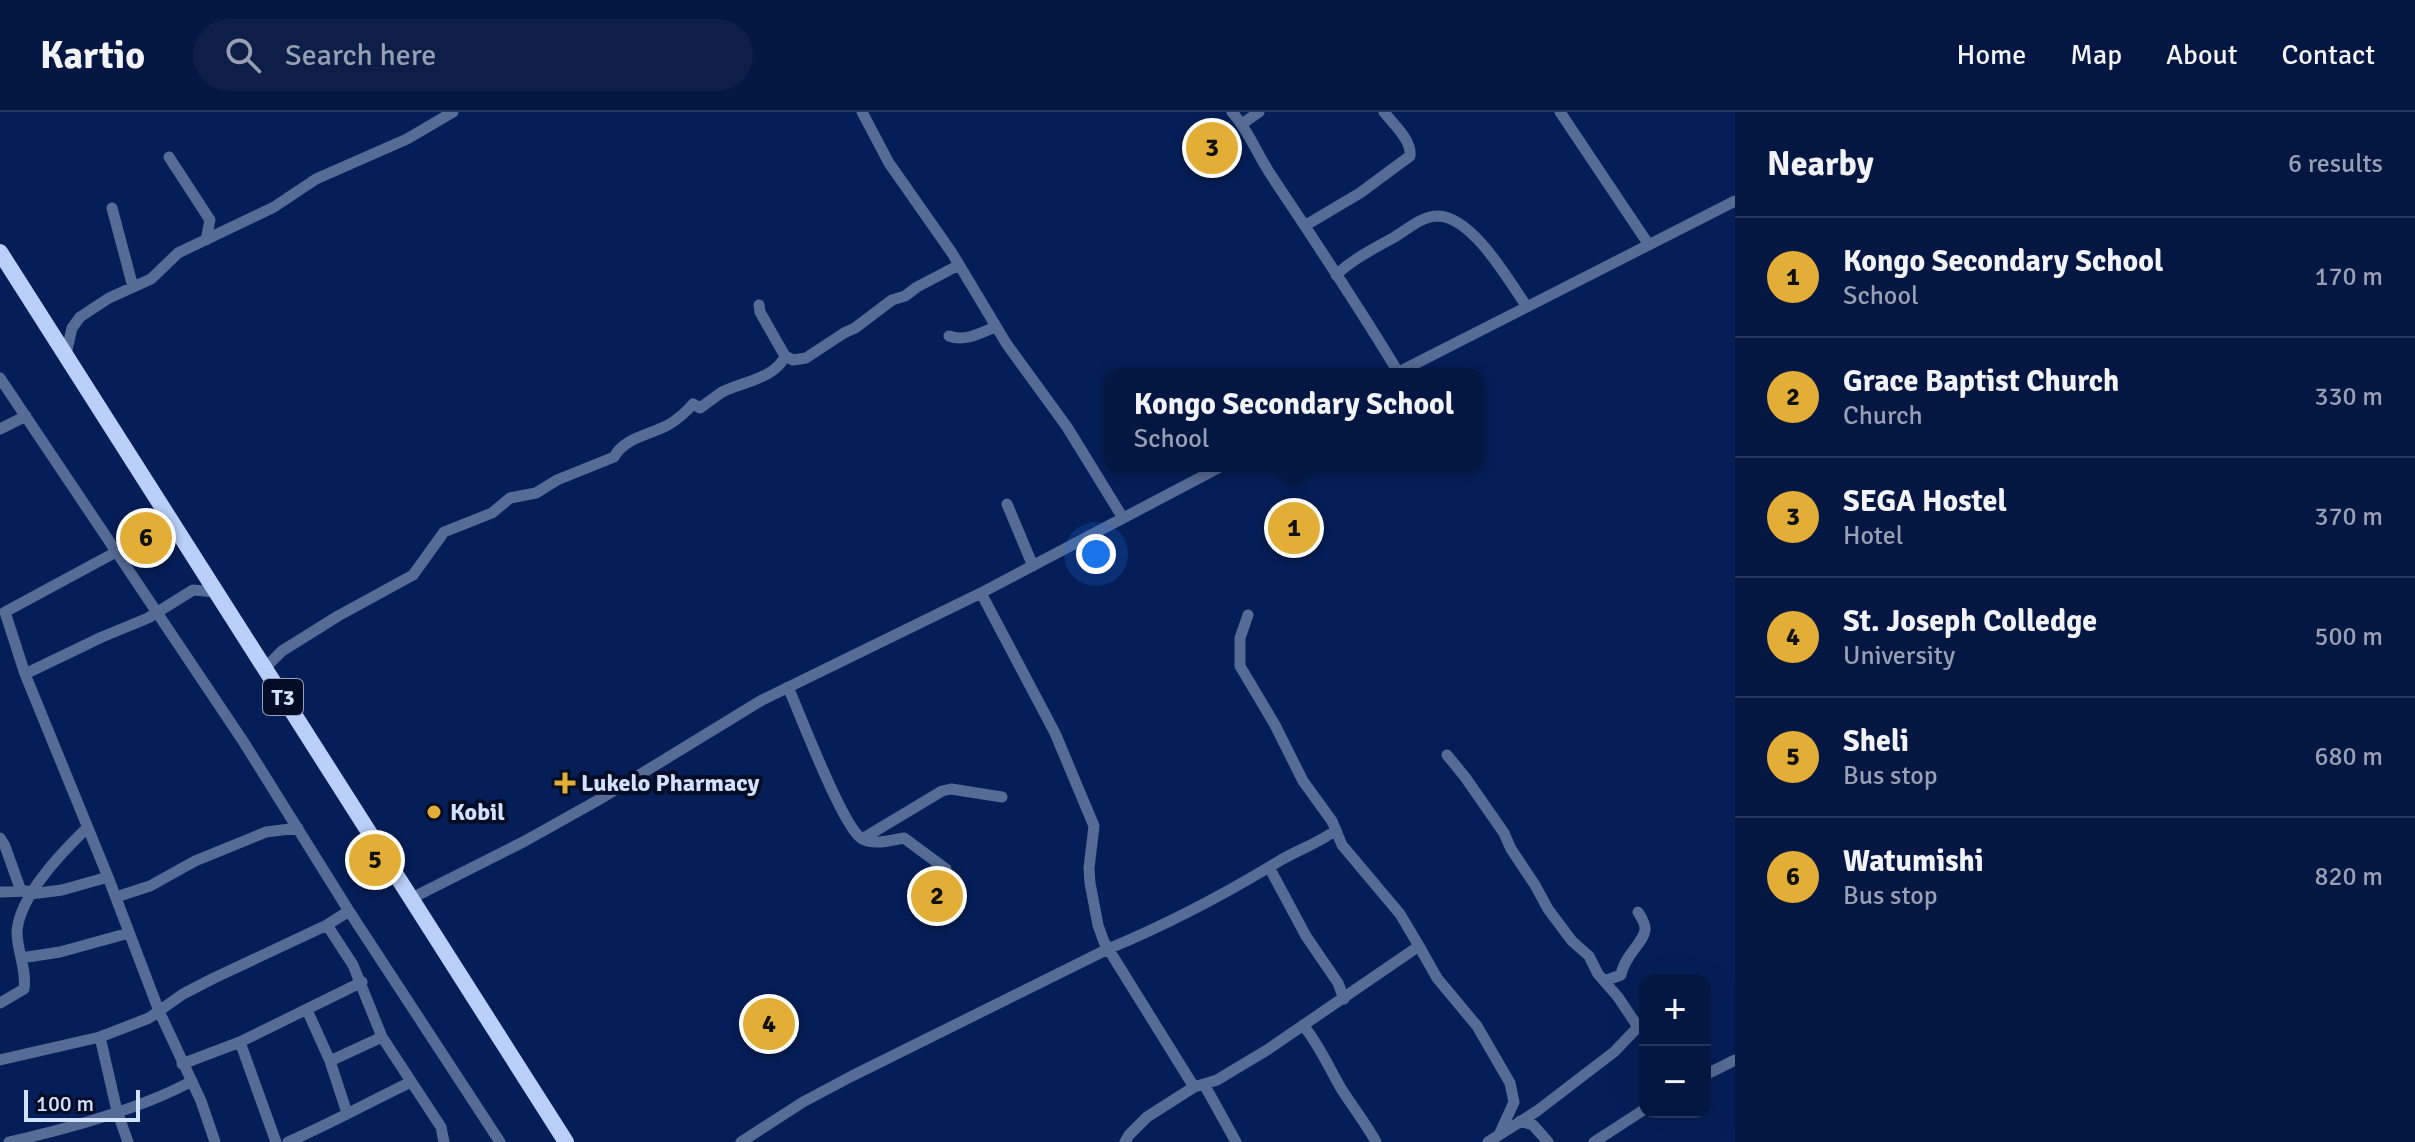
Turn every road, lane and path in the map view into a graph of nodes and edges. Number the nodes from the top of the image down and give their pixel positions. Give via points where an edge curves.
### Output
1 (453, 112) edge
2 (862, 112) edge
3 (1232, 112) edge
4 (1259, 112) edge
5 (1384, 112) edge
6 (1560, 112) edge
7 (1242, 124) junction
8 (169, 157) dead end
9 (1735, 201) edge
10 (112, 208) dead end
11 (1306, 225) junction
12 (206, 240) junction
13 (1649, 245) junction
14 (0, 252) edge
15 (959, 265) junction
16 (1336, 275) junction
17 (133, 287) junction
18 (759, 305) dead end
19 (1527, 307) junction
20 (995, 327) junction
21 (949, 336) dead end
22 (66, 355) junction
23 (785, 356) junction
24 (1393, 368) edge
25 (1406, 368) edge
26 (0, 378) edge
27 (26, 416) junction
28 (0, 429) edge
29 (1211, 472) edge
30 (1007, 504) dead end
31 (1123, 518) junction
32 (116, 552) junction
33 (1033, 566) junction
34 (216, 592) junction
35 (981, 593) junction
36 (2, 612) edge
37 (157, 612) junction
38 (1248, 615) dead end
39 (271, 662) dead end
40 (25, 674) junction
41 (788, 687) junction
42 (1447, 755) dead end
43 (1002, 797) dead end
44 (87, 828) junction
45 (298, 828) junction
46 (1336, 830) junction
47 (0, 838) edge
48 (862, 839) junction
49 (1269, 867) junction
50 (946, 869) dead end
51 (108, 877) junction
52 (0, 892) edge
53 (28, 892) junction
54 (116, 897) junction
55 (412, 898) junction
56 (349, 911) junction
57 (1638, 912) dead end
58 (327, 925) junction
59 (129, 933) junction
60 (1419, 946) junction
61 (1108, 949) junction
62 (21, 958) junction
63 (1604, 981) junction
64 (362, 982) junction
65 (1344, 999) junction
66 (0, 1003) edge
67 (307, 1010) junction
68 (159, 1011) junction
69 (1303, 1025) junction
70 (1639, 1025) edge
71 (1639, 1030) edge
72 (100, 1037) junction
73 (382, 1037) junction
74 (240, 1042) junction
75 (0, 1060) edge
76 (1735, 1060) edge
77 (330, 1061) junction
78 (182, 1064) junction
79 (1711, 1066) edge
80 (1718, 1069) junction
81 (1711, 1072) edge
82 (192, 1081) junction
83 (411, 1082) junction
84 (1199, 1086) junction
85 (117, 1111) junction
86 (347, 1113) junction
87 (1639, 1113) edge
88 (1520, 1121) junction
89 (1533, 1125) junction
90 (1499, 1135) junction
91 (9, 1142) edge
92 (128, 1142) edge
93 (215, 1142) edge
94 (276, 1142) edge
95 (288, 1142) edge
96 (444, 1142) edge
97 (500, 1142) edge
98 (566, 1142) edge
99 (741, 1142) edge
100 (1125, 1142) edge
101 (1236, 1142) edge
102 (1376, 1142) edge
103 (1488, 1142) edge
104 (1539, 1142) edge
105 (1548, 1142) edge
106 (1594, 1142) edge

1 - 12 street
2 - 15 street via 889,163
3 - 7 street
4 - 7 street
5 - 11 street via 1408,142 1410,156
6 - 13 street
7 - 11 street
8 - 12 street via 210,220
9 - 13 street
10 - 17 street
11 - 16 street
12 - 17 street via 178,253 151,279
13 - 19 street
14 - 22 highway, T3
15 - 20 street
15 - 23 street via 892,300 806,358
16 - 19 street via 1358,257 1438,216 1469,231
16 - 24 street
17 - 22 street via 80,317
18 - 23 street
19 - 25 street
20 - 21 street via 971,337
20 - 31 street via 1067,427
22 - 34 highway, T3
23 - 39 street via 781,365 700,408 693,404 614,457 536,493 510,498 492,513 444,532 413,575 338,616
26 - 27 street
27 - 28 street
27 - 32 street
29 - 31 street
30 - 33 street
31 - 33 street
32 - 36 street
32 - 37 street
33 - 35 street
34 - 37 street via 193,590
34 - 55 highway, T3
35 - 41 street
35 - 61 street via 1055,733 1094,826 1090,883
36 - 40 street
37 - 40 street
37 - 45 street
38 - 46 street via 1240,638 1240,666
40 - 44 street
41 - 48 street via 844,815
41 - 55 street via 600,799
42 - 63 street via 1504,833 1548,909
43 - 48 street via 942,791
44 - 51 street
44 - 53 street
45 - 54 street via 266,832
45 - 56 street
46 - 49 street
46 - 60 street
47 - 53 street
48 - 50 street via 904,838
49 - 61 street
49 - 65 street
51 - 53 street via 62,890
51 - 54 street
52 - 53 street
53 - 62 street via 18,926
54 - 59 street
55 - 98 highway, T3
56 - 58 street
56 - 97 street
57 - 63 street via 1645,933 1621,975
58 - 64 street
58 - 68 street via 214,978
59 - 62 street
59 - 68 street
60 - 65 street
60 - 90 street via 1437,978 1477,1026 1510,1083 1514,1102
61 - 84 street
61 - 99 street via 839,1083
62 - 66 street via 24,989
63 - 70 street
64 - 67 street
64 - 73 street
65 - 69 street
67 - 74 street
67 - 77 street
68 - 72 street
68 - 78 street
69 - 84 street
69 - 102 street
71 - 88 street
72 - 75 street
72 - 85 street
73 - 77 street
73 - 83 street
74 - 78 street
74 - 94 street
76 - 80 street
77 - 86 street
78 - 82 street
79 - 80 street
80 - 81 street
82 - 85 street
82 - 93 street
83 - 86 street
83 - 96 street via 441,1127
84 - 100 street via 1147,1117
84 - 101 street
85 - 91 street
85 - 92 street
86 - 95 street
87 - 106 street
88 - 89 street
88 - 90 street
89 - 104 street
89 - 105 street
90 - 103 street

